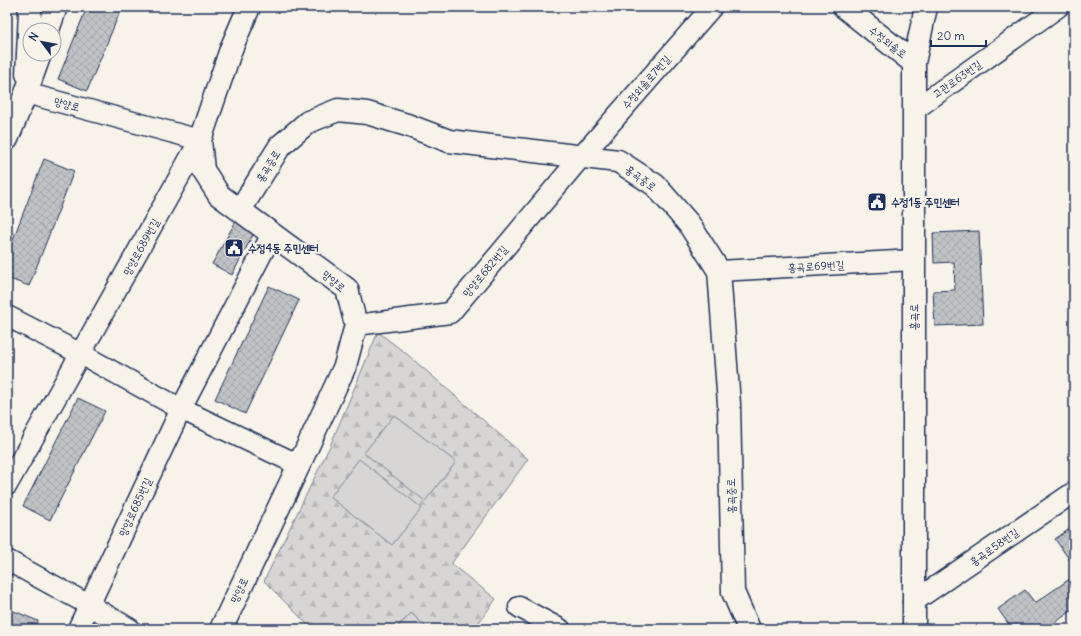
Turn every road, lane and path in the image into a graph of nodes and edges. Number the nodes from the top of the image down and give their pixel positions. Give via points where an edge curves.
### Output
1 (29, 7) edge
2 (56, 7) edge
3 (249, 7) edge
4 (712, 7) edge
5 (844, 7) edge
6 (926, 7) edge
7 (1058, 7) edge
8 (51, 22) edge
9 (37, 62) edge
10 (914, 63) junction
11 (26, 93) junction
12 (914, 110) junction
13 (7, 139) edge
14 (200, 140) junction
15 (581, 157) junction
16 (240, 210) junction
17 (272, 234) junction
18 (914, 260) junction
19 (719, 271) junction
20 (7, 316) edge
21 (356, 325) junction
22 (81, 354) junction
23 (182, 409) junction
24 (299, 465) junction
25 (7, 486) edge
26 (1074, 492) edge
27 (7, 560) edge
28 (913, 602) junction
29 (89, 605) junction
30 (519, 607) dead end
31 (78, 629) edge
32 (130, 629) edge
33 (221, 629) edge
34 (560, 629) edge
35 (749, 629) edge
36 (914, 629) edge

1 - 11 street
2 - 8 street
3 - 14 street, 망양로 via 231,49
4 - 15 street, 수정외솔로7번길
5 - 10 street, 수정외솔로
6 - 10 street, 홍곡로
7 - 12 street, 고관로63번길
9 - 11 street
10 - 12 street, 홍곡로
11 - 13 street
11 - 14 street, 망양로
12 - 18 street, 홍곡로
14 - 16 street, 망양로 via 203,170 219,195
14 - 22 street, 망양로689번길
15 - 16 street, 홍곡중로 via 449,141 367,113 338,110 308,122 280,146
15 - 19 street, 홍곡중로 via 618,161 655,185 689,224
15 - 21 street, 망양로682번길 via 450,313
16 - 17 street, 망양로
17 - 21 street, 망양로 via 347,289
17 - 23 street, 망양로685번길
18 - 19 street, 홍곡로69번길
18 - 28 street, 홍곡로
19 - 35 street, 홍곡중로 via 728,404 733,592
20 - 22 street
21 - 24 street, 망양로 via 345,366
22 - 23 street
22 - 25 street, 망양로689번길
23 - 24 street
23 - 29 street, 망양로685번길
24 - 33 street, 망양로
26 - 28 street, 홍곡로58번길
27 - 29 street
28 - 36 street, 홍곡로
29 - 31 street, 망양로685번길
29 - 32 street
30 - 34 street

